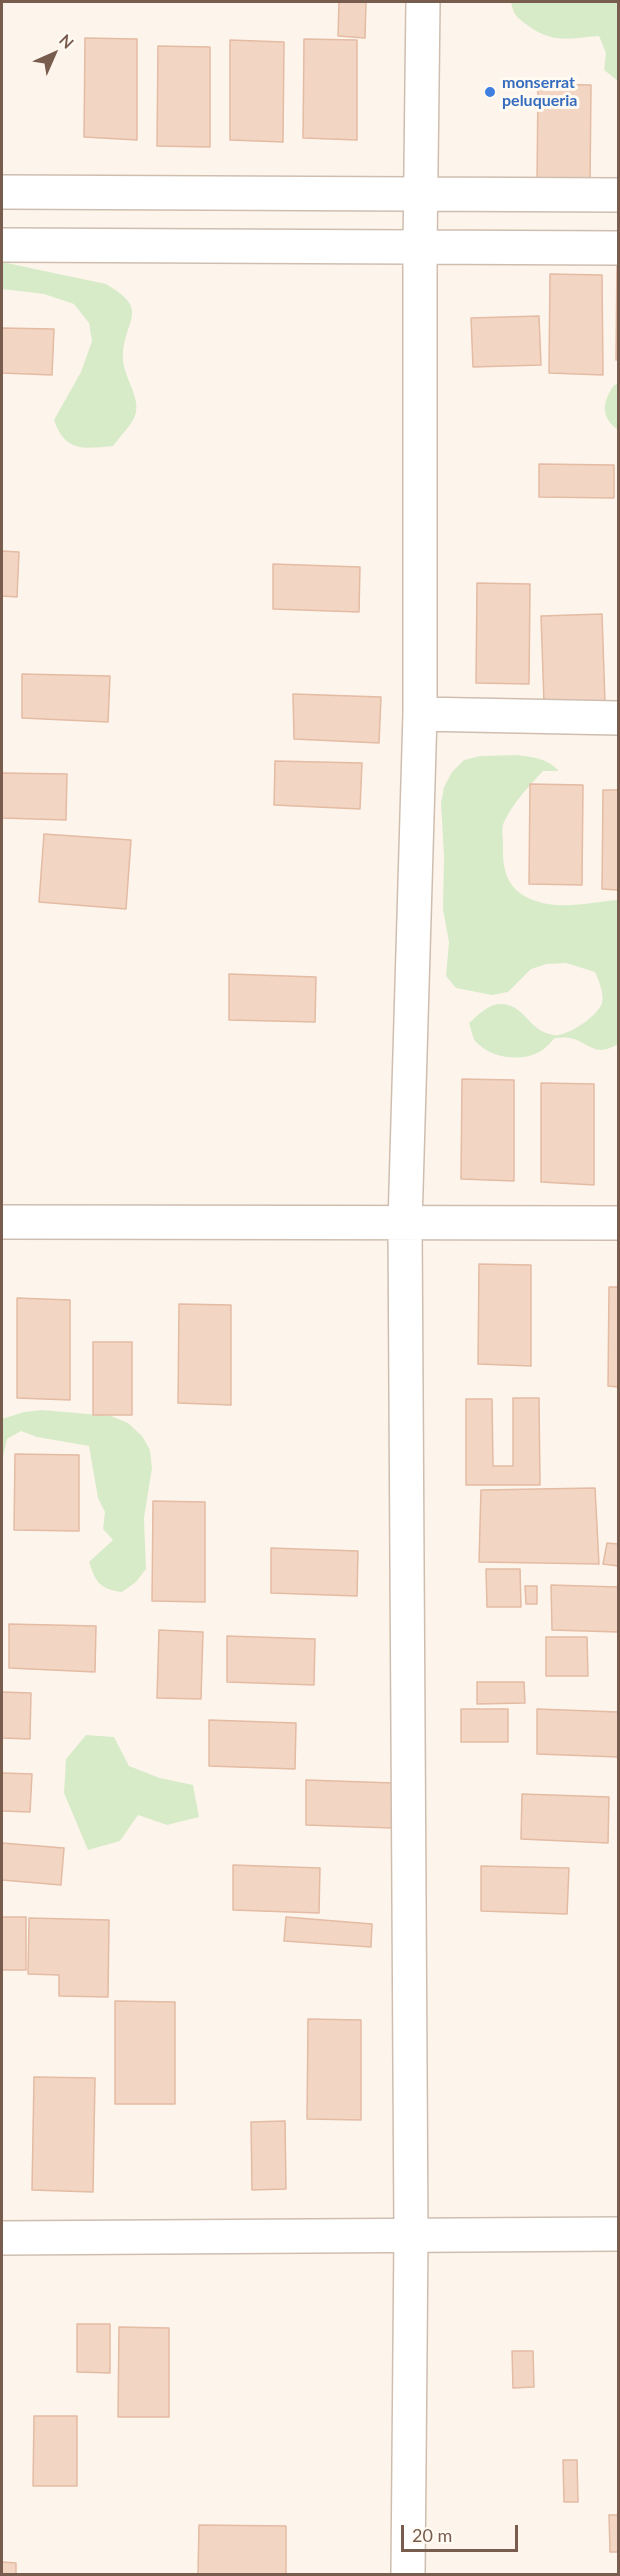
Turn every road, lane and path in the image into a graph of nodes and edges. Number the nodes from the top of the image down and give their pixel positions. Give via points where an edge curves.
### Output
1 (423, 2) edge
2 (2, 192) edge
3 (421, 195) junction
4 (618, 195) edge
5 (2, 245) edge
6 (420, 248) junction
7 (618, 248) edge
8 (420, 714) junction
9 (618, 718) edge
10 (2, 1222) edge
11 (405, 1223) junction
12 (618, 1223) edge
13 (618, 2234) edge
14 (411, 2235) junction
15 (2, 2238) edge
16 (408, 2574) edge

1 - 3 street
2 - 3 street
3 - 4 street
3 - 6 street
5 - 6 street
6 - 7 street
6 - 8 street
8 - 9 street
8 - 11 street
10 - 11 street
11 - 12 street
11 - 14 street
13 - 14 street
14 - 15 street
14 - 16 street

